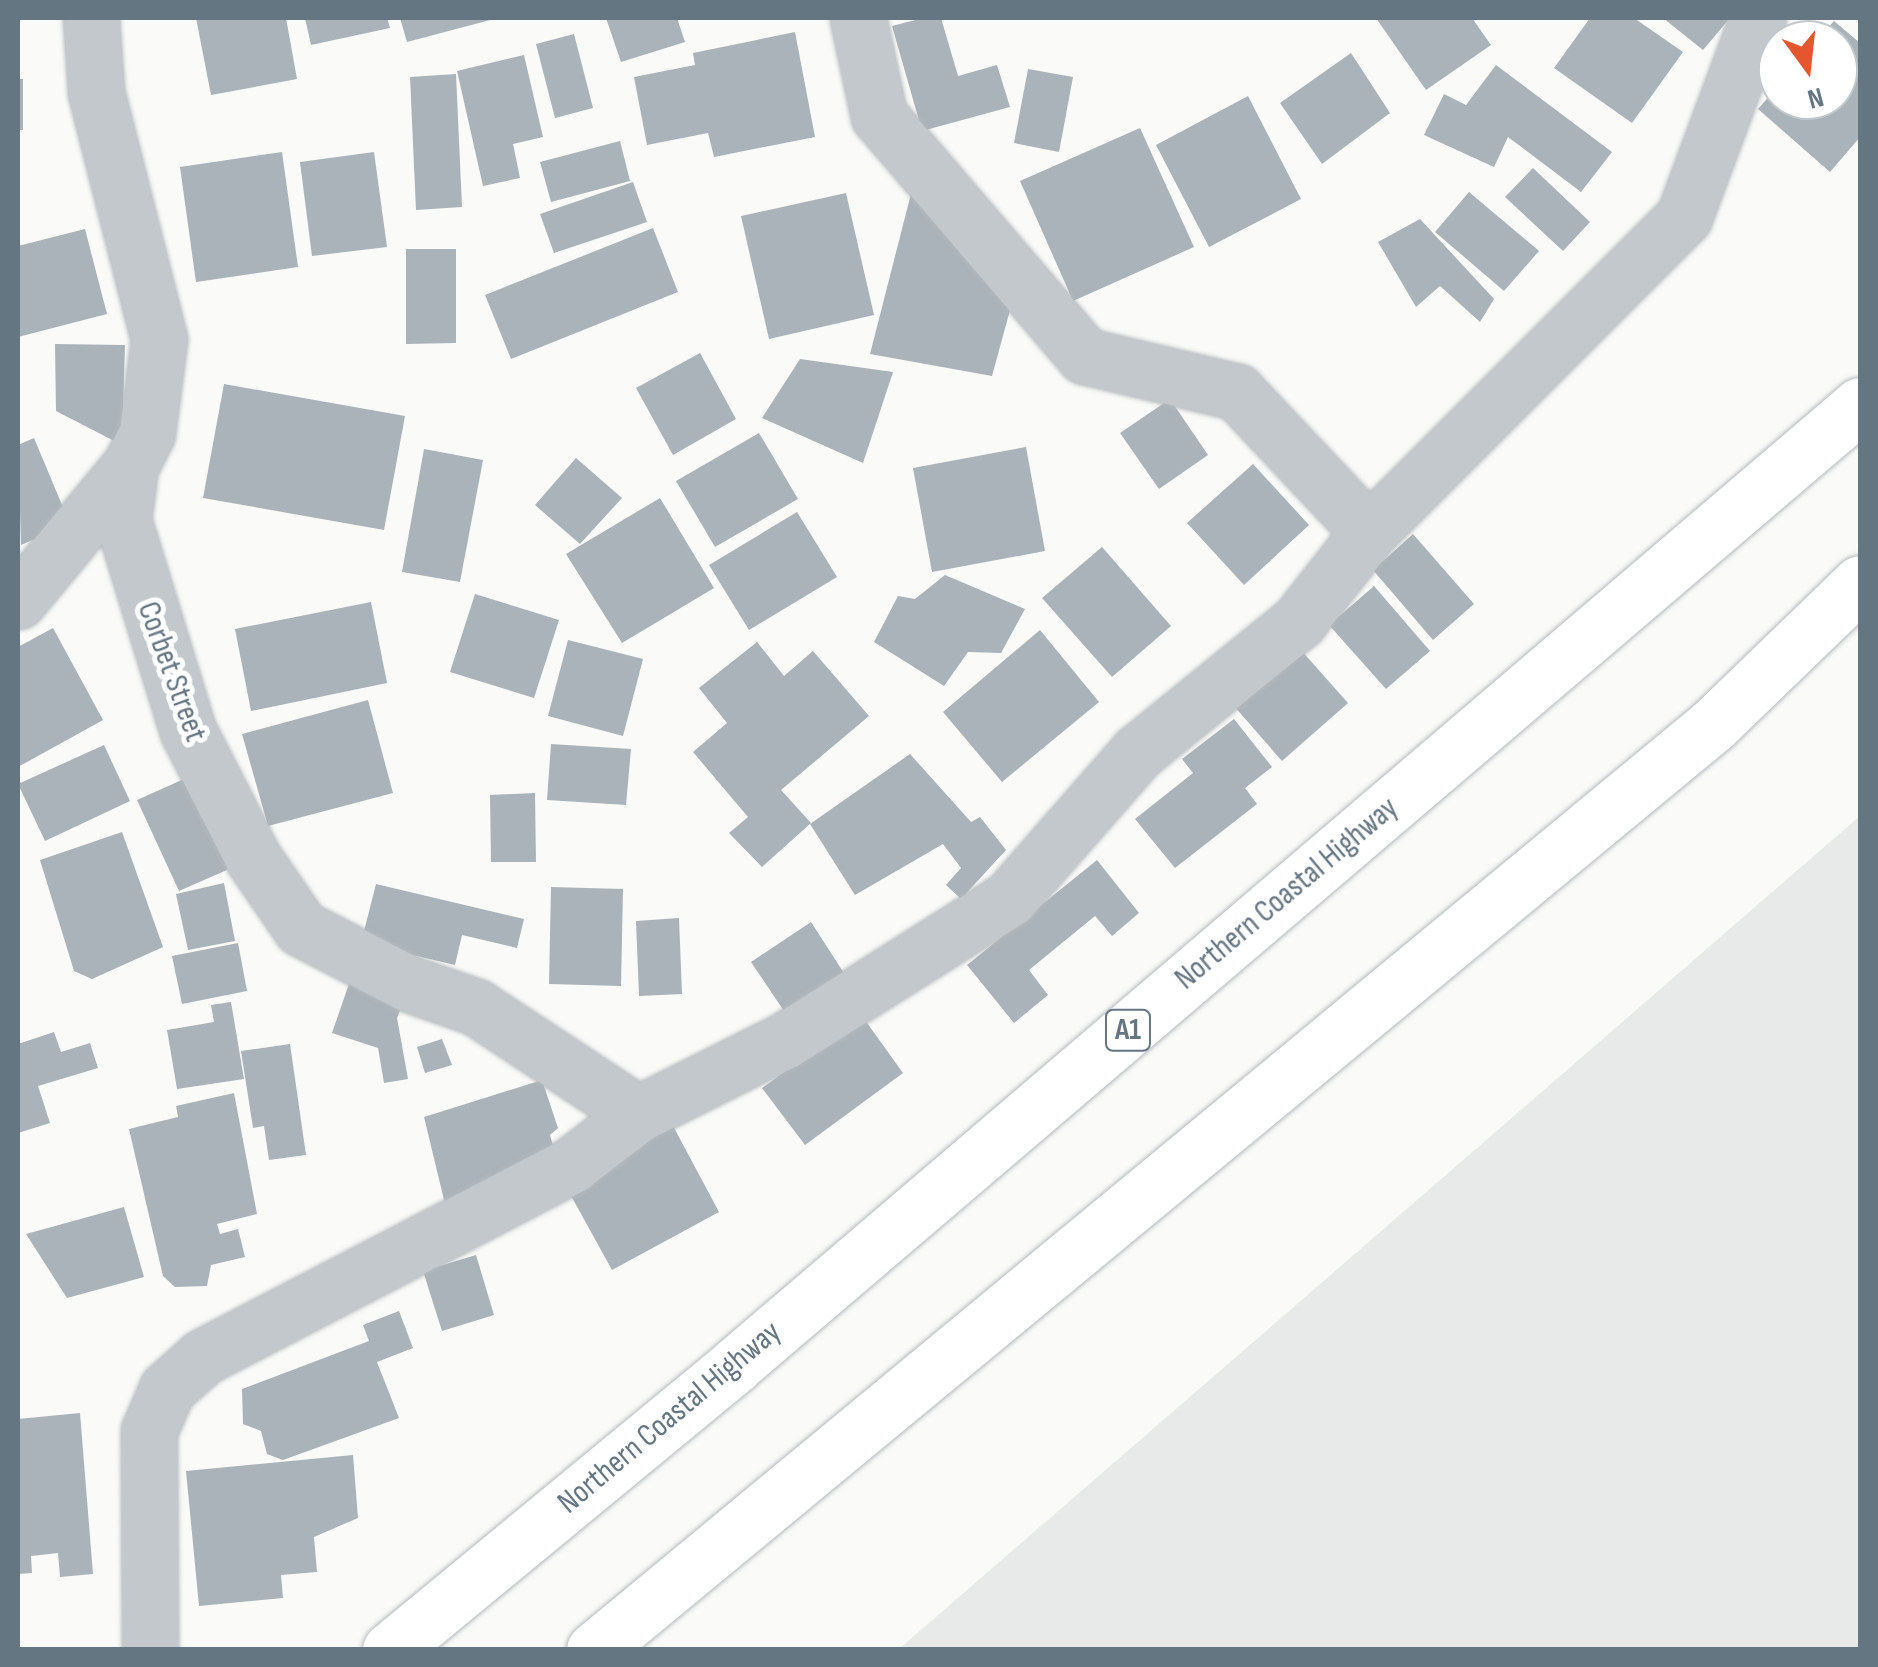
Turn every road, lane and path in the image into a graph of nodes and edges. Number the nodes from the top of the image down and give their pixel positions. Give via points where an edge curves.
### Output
1 (91, 18) edge
2 (858, 18) edge
3 (1758, 18) edge
4 (1860, 406) edge
5 (130, 466) junction
6 (1369, 532) junction
7 (1860, 583) edge
8 (18, 601) edge
9 (638, 1114) junction
10 (150, 1650) edge
11 (390, 1650) edge
12 (594, 1650) edge

1 - 5 street, Corbet Street via 96,92 160,340 148,433
2 - 6 street via 880,116 1085,356 1236,392
3 - 6 street via 1684,217
4 - 11 highway, Northern Coastal Highway / A1 via 765,1340
5 - 8 street
5 - 9 street, Corbet Street via 124,520 188,731 253,858 301,928 406,983 476,1007
6 - 9 street via 1299,621 1138,752 1010,898 784,1041
7 - 12 highway via 1713,725
9 - 10 street via 573,1164 204,1357 167,1388 148,1431

